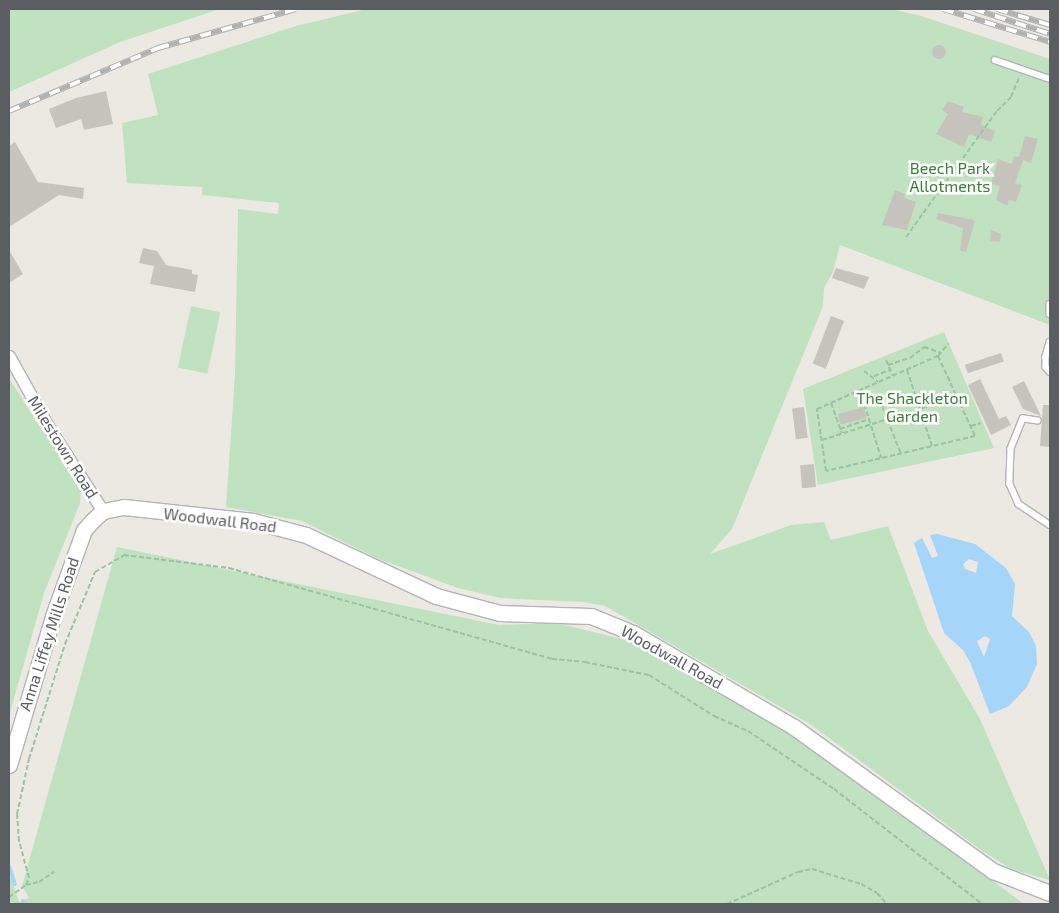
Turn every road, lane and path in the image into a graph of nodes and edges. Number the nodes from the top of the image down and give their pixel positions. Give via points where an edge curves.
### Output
1 (995, 60) dead end
2 (1023, 69) junction
3 (1050, 79) edge
4 (906, 237) dead end
5 (1050, 304) edge
6 (1050, 314) edge
7 (1050, 342) edge
8 (948, 344) dead end
9 (940, 353) junction
10 (9, 356) edge
11 (938, 356) junction
12 (886, 360) dead end
13 (888, 364) junction
14 (890, 370) junction
15 (907, 370) junction
16 (864, 371) dead end
17 (1050, 372) edge
18 (874, 376) junction
19 (893, 376) junction
20 (878, 382) junction
21 (860, 390) junction
22 (957, 397) junction
23 (831, 402) junction
24 (882, 406) dead end
25 (920, 408) junction
26 (869, 419) junction
27 (887, 419) junction
28 (1038, 420) dead end
29 (981, 423) dead end
30 (871, 424) junction
31 (971, 426) junction
32 (840, 429) junction
33 (842, 434) junction
34 (822, 440) junction
35 (932, 446) junction
36 (901, 454) junction
37 (881, 458) junction
38 (103, 511) junction
39 (1050, 525) edge
40 (9, 765) edge
41 (54, 872) dead end
42 (26, 885) junction
43 (1050, 893) edge
44 (9, 896) edge
45 (726, 904) edge
46 (886, 904) edge
47 (982, 904) edge

1 - 2 lane
2 - 3 lane
2 - 4 path via 1011,97 997,111
5 - 6 lane
7 - 17 lane via 1046,367
8 - 9 path
9 - 11 path
9 - 13 path via 924,347 914,357
10 - 38 street, Milestown Road via 49,428
11 - 15 path
11 - 22 path
12 - 13 path
13 - 14 path
14 - 18 path
14 - 19 path
15 - 19 path
15 - 25 path
16 - 18 path
18 - 20 path
19 - 20 path
20 - 21 path
21 - 23 path
21 - 26 path
22 - 25 path
22 - 31 path
23 - 32 path
23 - 34 path via 817,409
24 - 27 path
25 - 27 path
25 - 35 path
26 - 30 path
26 - 32 path
27 - 30 path
27 - 36 path
28 - 39 lane via 1023,419 1011,449 1010,484 1019,504
29 - 31 path
30 - 33 path
30 - 37 path
31 - 35 path via 975,436
32 - 33 path
33 - 34 path
34 - 37 path via 826,471
35 - 36 path
36 - 37 path
38 - 40 main road, Anna Liffey Mills Road via 84,530 75,553
38 - 43 main road, Woodwall Road via 124,508 278,526 306,535 436,596 500,613 591,616 633,633 794,727 993,871
41 - 42 path via 40,882
42 - 44 path
42 - 47 path via 28,872 19,841 17,814 29,759 65,644 95,572 124,555 229,568 544,657 649,675 714,716 748,731 834,789
45 - 46 path via 812,869 861,884 877,893

